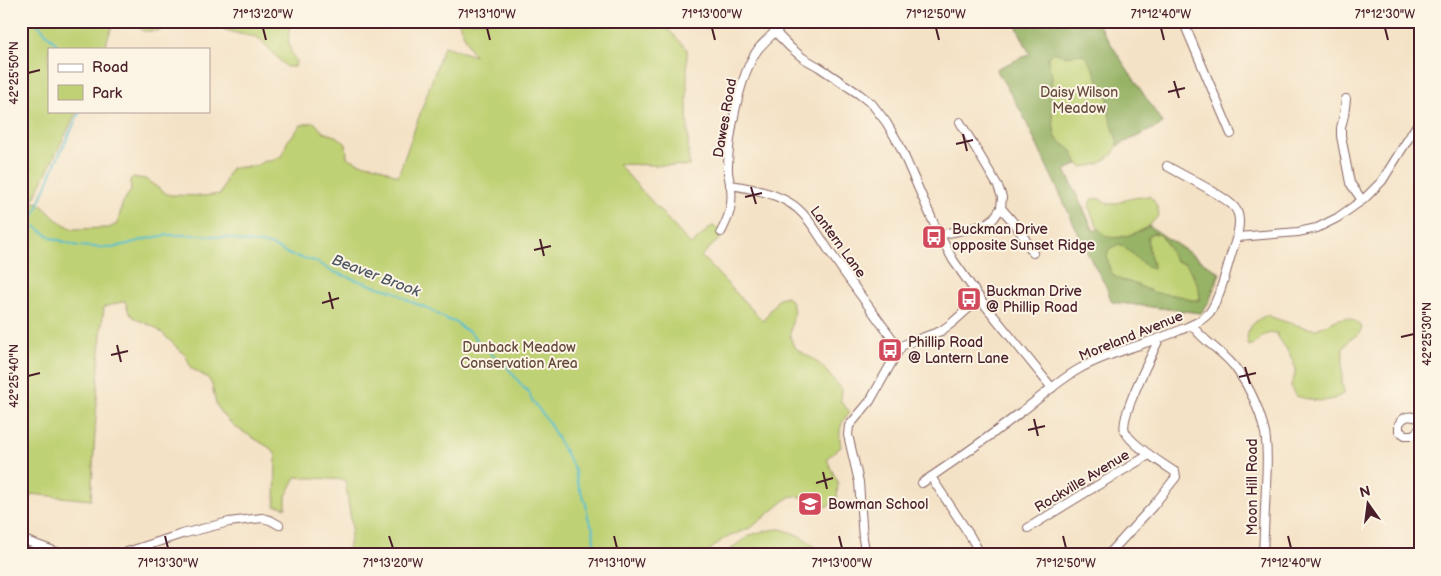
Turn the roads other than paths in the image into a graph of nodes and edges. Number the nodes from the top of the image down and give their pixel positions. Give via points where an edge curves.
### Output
1 (768, 21) edge
2 (786, 21) edge
3 (1184, 21) edge
4 (776, 32) junction
5 (1346, 99) dead end
6 (1420, 120) edge
7 (960, 122) dead end
8 (1231, 134) dead end
9 (1168, 166) dead end
10 (730, 185) junction
11 (1362, 200) junction
12 (1001, 208) junction
13 (721, 232) dead end
14 (940, 236) junction
15 (1238, 237) junction
16 (1033, 253) dead end
17 (980, 298) junction
18 (1192, 325) junction
19 (1159, 339) junction
20 (900, 349) junction
21 (1052, 388) junction
22 (1420, 419) edge
23 (1420, 430) edge
24 (1149, 455) junction
25 (931, 477) junction
26 (922, 483) dead end
27 (279, 525) dead end
28 (1028, 528) dead end
29 (21, 539) edge
30 (66, 555) edge
31 (118, 555) edge
32 (866, 555) edge
33 (981, 555) edge
34 (1108, 555) edge
35 (1263, 555) edge

1 - 4 street
2 - 4 street, Dawes Road
3 - 8 street
4 - 10 street, Dawes Road via 758,49 745,73 730,144
4 - 14 street via 803,58 866,99 886,122
5 - 11 street via 1341,136 1350,183
6 - 11 street via 1382,181
7 - 12 street via 998,186
9 - 15 street via 1235,208
10 - 13 street, Dawes Road via 729,217
10 - 20 street, Lantern Lane via 781,199 798,208
11 - 15 street via 1317,228
12 - 14 street via 994,218 980,226
12 - 16 street via 1025,237
14 - 17 street
15 - 18 street, Moreland Avenue via 1212,307
17 - 20 street via 941,331 912,341
17 - 21 street
18 - 19 street, Moreland Avenue
18 - 35 street, Moon Hill Road via 1237,370 1255,402 1265,433
19 - 21 street, Moreland Avenue via 1095,361
19 - 24 street via 1124,423 1124,431 1129,438
20 - 32 street via 870,401 849,426 848,435 859,482
21 - 25 street, Moreland Avenue
22 - 23 street via 1408,416 1399,424 1399,431 1405,436
24 - 28 street, Rockville Avenue
24 - 34 street via 1175,472 1176,478
25 - 26 street, Moreland Avenue
25 - 33 street
27 - 31 street via 262,518 229,522
29 - 30 street

